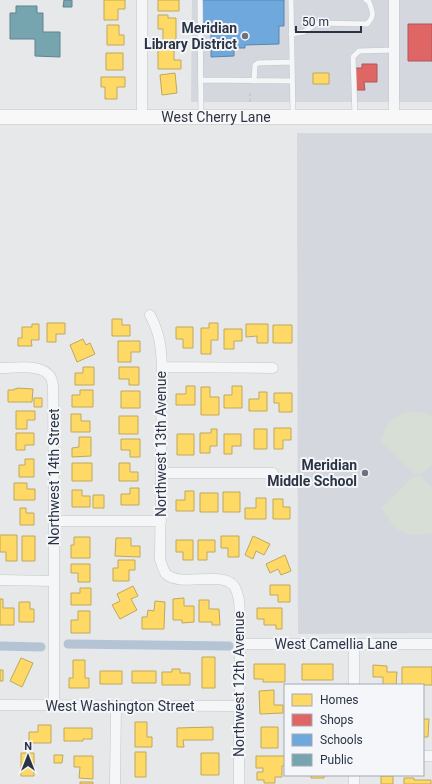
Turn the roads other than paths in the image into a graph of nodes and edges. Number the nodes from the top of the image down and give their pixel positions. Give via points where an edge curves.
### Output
1 (142, 0) edge
2 (200, 0) edge
3 (291, 0) edge
4 (366, 0) edge
5 (394, 0) edge
6 (292, 34) junction
7 (394, 50) junction
8 (292, 62) junction
9 (200, 80) junction
10 (254, 81) junction
11 (292, 81) junction
12 (201, 116) junction
13 (293, 116) junction
14 (355, 116) junction
15 (394, 116) junction
16 (432, 116) edge
17 (0, 117) edge
18 (142, 117) junction
19 (150, 315) dead end
20 (162, 367) junction
21 (0, 368) edge
22 (273, 368) dead end
23 (161, 473) junction
24 (273, 473) dead end
25 (54, 521) junction
26 (161, 521) junction
27 (0, 580) edge
28 (54, 581) junction
29 (234, 585) joint
30 (240, 644) junction
31 (354, 644) junction
32 (432, 644) edge
33 (354, 684) edge
34 (0, 706) edge
35 (54, 706) junction
36 (116, 706) junction
37 (239, 706) junction
38 (115, 784) edge
39 (239, 784) edge

1 - 18 street
2 - 9 lane
3 - 6 lane
4 - 6 lane via 370,2 373,12 367,24 317,24 304,32
5 - 7 street
6 - 8 lane
7 - 14 lane via 359,51 353,57
7 - 15 street
8 - 10 lane via 258,62 255,65
8 - 11 lane
9 - 10 lane
9 - 12 lane
10 - 11 lane
11 - 13 lane
12 - 13 main road, West Cherry Lane
12 - 18 main road, West Cherry Lane
13 - 14 main road, West Cherry Lane
14 - 15 main road, West Cherry Lane
15 - 16 main road, West Cherry Lane
17 - 18 main road, West Cherry Lane
19 - 20 street, Northwest 13th Avenue via 161,346
20 - 22 street
20 - 23 street, Northwest 13th Avenue
21 - 25 street, Northwest 14th Street via 34,368 42,370 52,379
23 - 24 street
23 - 26 street, Northwest 13th Avenue
25 - 26 street
25 - 28 street, Northwest 14th Street
26 - 29 street, Northwest 13th Avenue via 160,560 166,573 180,579 219,579
27 - 28 street
28 - 35 street, Northwest 14th Street
29 - 30 street, Northwest 12th Avenue via 238,600
30 - 31 street, West Camellia Lane
30 - 37 street, Northwest 12th Avenue
31 - 32 street, West Camellia Lane
31 - 33 street
34 - 35 street, West Washington Street
35 - 36 street, West Washington Street
36 - 37 street, West Washington Street
36 - 38 street
37 - 39 street, Northwest 12th Avenue

